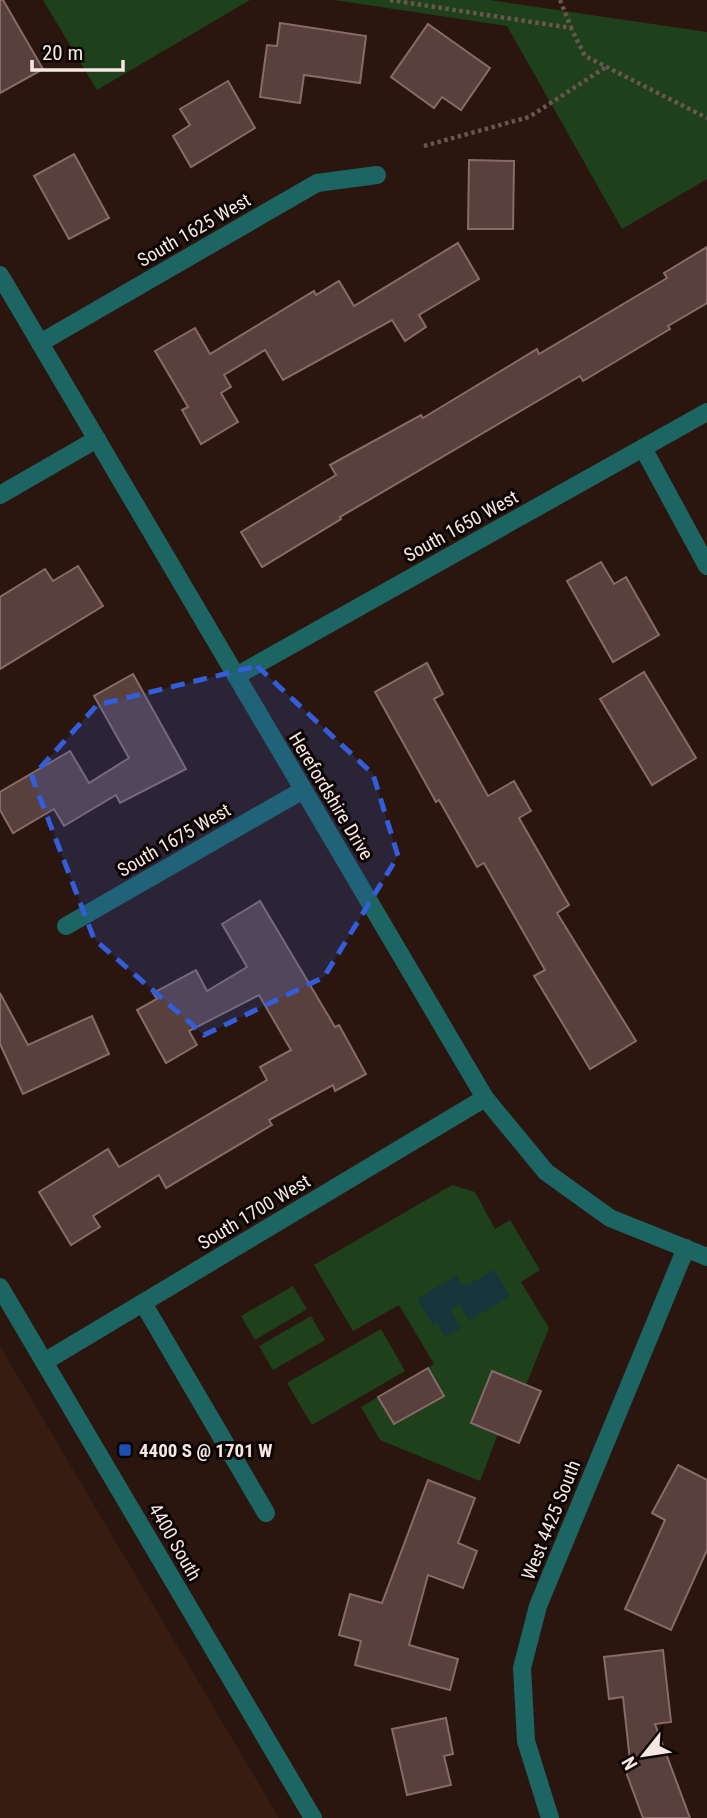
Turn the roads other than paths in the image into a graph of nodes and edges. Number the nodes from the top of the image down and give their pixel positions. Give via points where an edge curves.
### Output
1 (377, 175) dead end
2 (0, 275) edge
3 (40, 343) junction
4 (707, 412) edge
5 (97, 439) junction
6 (643, 448) junction
7 (0, 495) edge
8 (707, 566) edge
9 (236, 676) junction
10 (303, 790) junction
11 (66, 926) dead end
12 (485, 1098) junction
13 (686, 1248) junction
14 (707, 1257) edge
15 (0, 1287) edge
16 (143, 1303) junction
17 (44, 1362) junction
18 (266, 1513) dead end
19 (313, 1818) edge
20 (550, 1818) edge

1 - 3 street, South 1625 West via 317,183
2 - 3 street, Herefordshire Drive
3 - 5 street, Herefordshire Drive
4 - 6 street, South 1650 West
5 - 7 street
5 - 9 street, Herefordshire Drive
6 - 8 street
6 - 9 street, South 1650 West
9 - 10 street, Herefordshire Drive
10 - 11 street, South 1675 West
10 - 12 street, Herefordshire Drive
12 - 13 street, Herefordshire Drive via 546,1172 610,1218
12 - 16 street, South 1700 West
13 - 14 street, Herefordshire Drive
13 - 20 street, West 4425 South via 538,1606 522,1668 526,1741
15 - 17 street, 4400 South
16 - 17 street, South 1700 West
16 - 18 street
17 - 19 street, 4400 South

